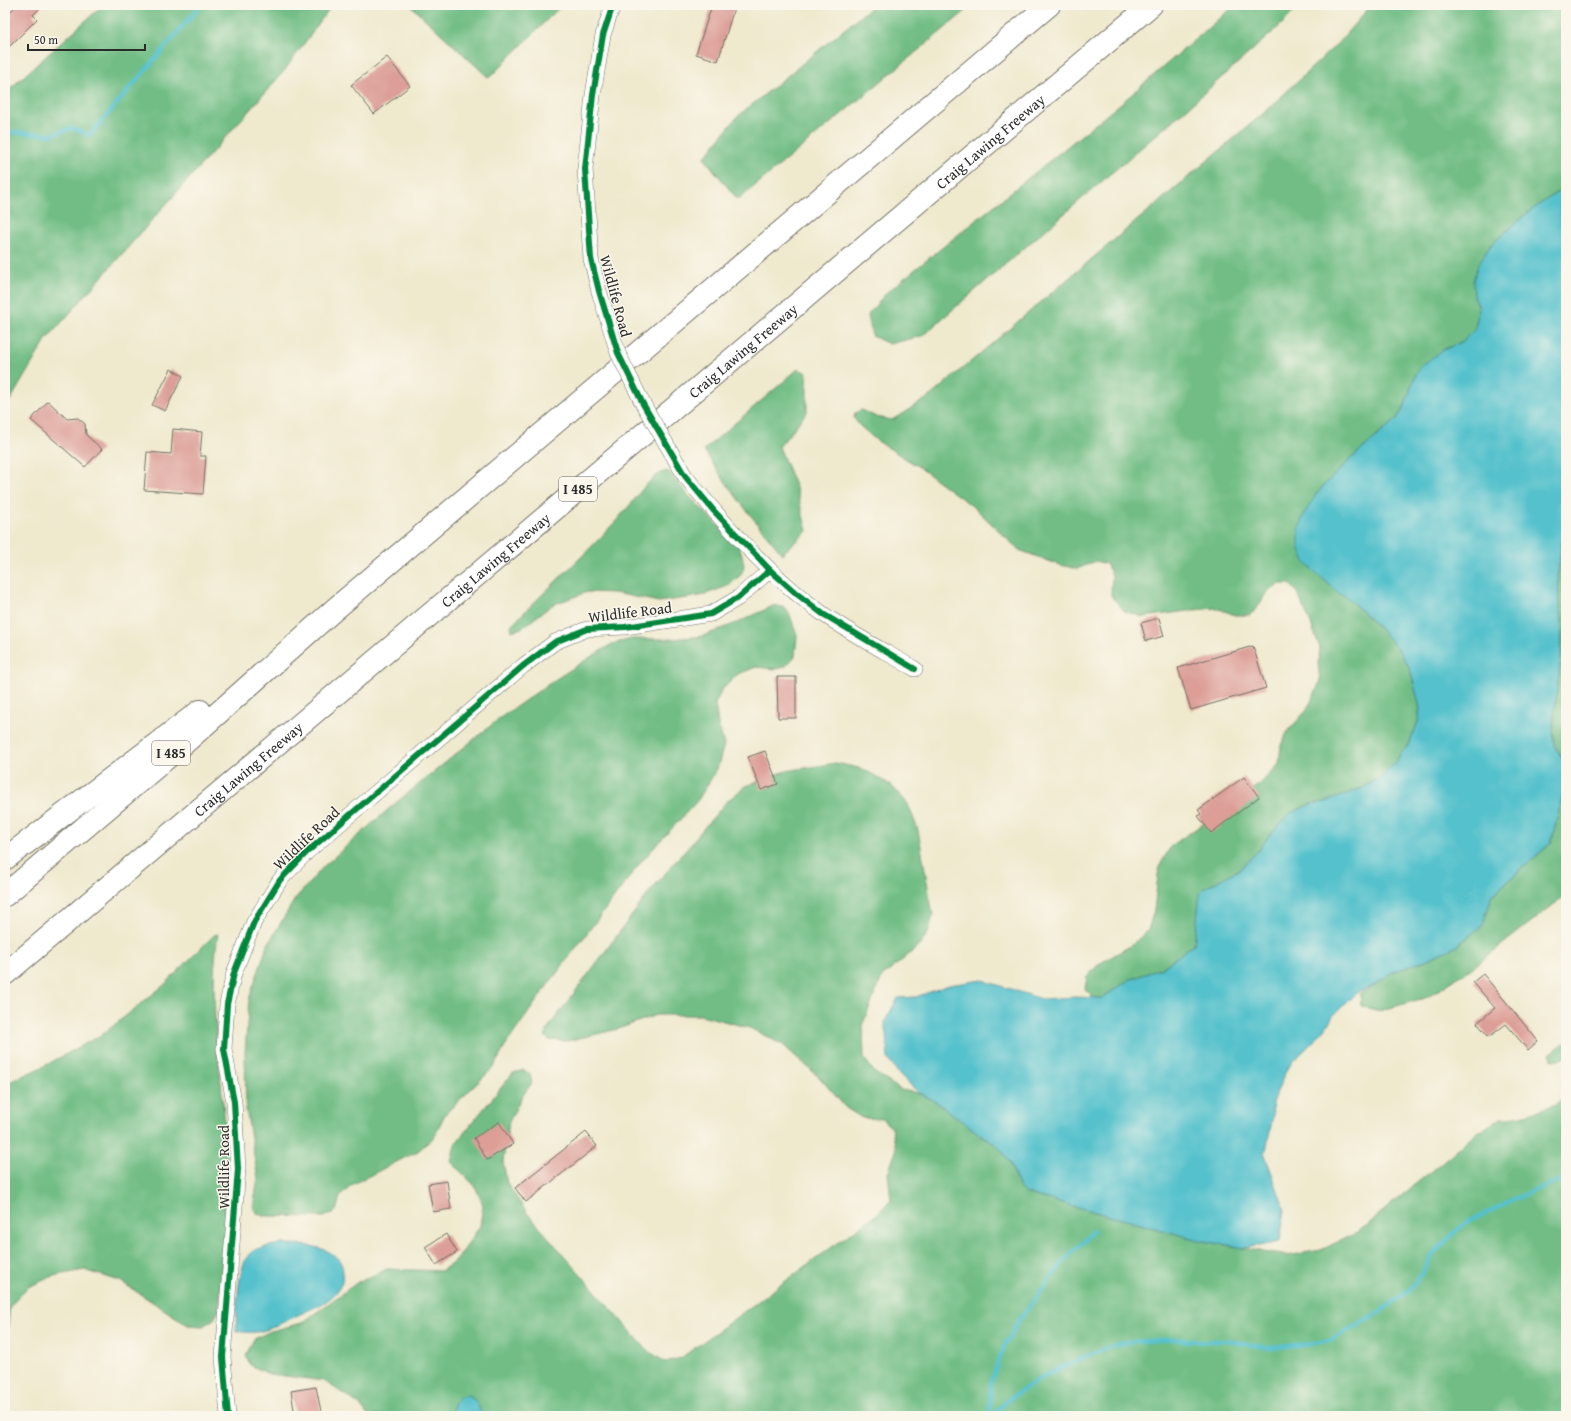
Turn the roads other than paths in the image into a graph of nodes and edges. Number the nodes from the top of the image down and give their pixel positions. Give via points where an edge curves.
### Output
1 (613, 5) edge
2 (1049, 5) edge
3 (1151, 5) edge
4 (770, 570) junction
5 (335, 609) junction
6 (915, 669) dead end
7 (5, 859) edge
8 (5, 895) edge
9 (5, 974) edge
10 (228, 1416) edge

1 - 4 street, Wildlife Road, bridge via 603,35 585,169 591,259 599,291 618,353 643,404 686,476 714,511
2 - 5 highway, I 485
3 - 9 highway, Craig Lawing Freeway / I 485
4 - 6 street, Wildlife Road via 823,614
4 - 10 street, Wildlife Road via 738,598 711,614 624,627 588,629 555,642 523,666 307,852 280,880 254,922 234,973 227,1004 224,1049 234,1102 238,1169 223,1357
5 - 7 highway
5 - 8 highway, I 485 via 189,739

